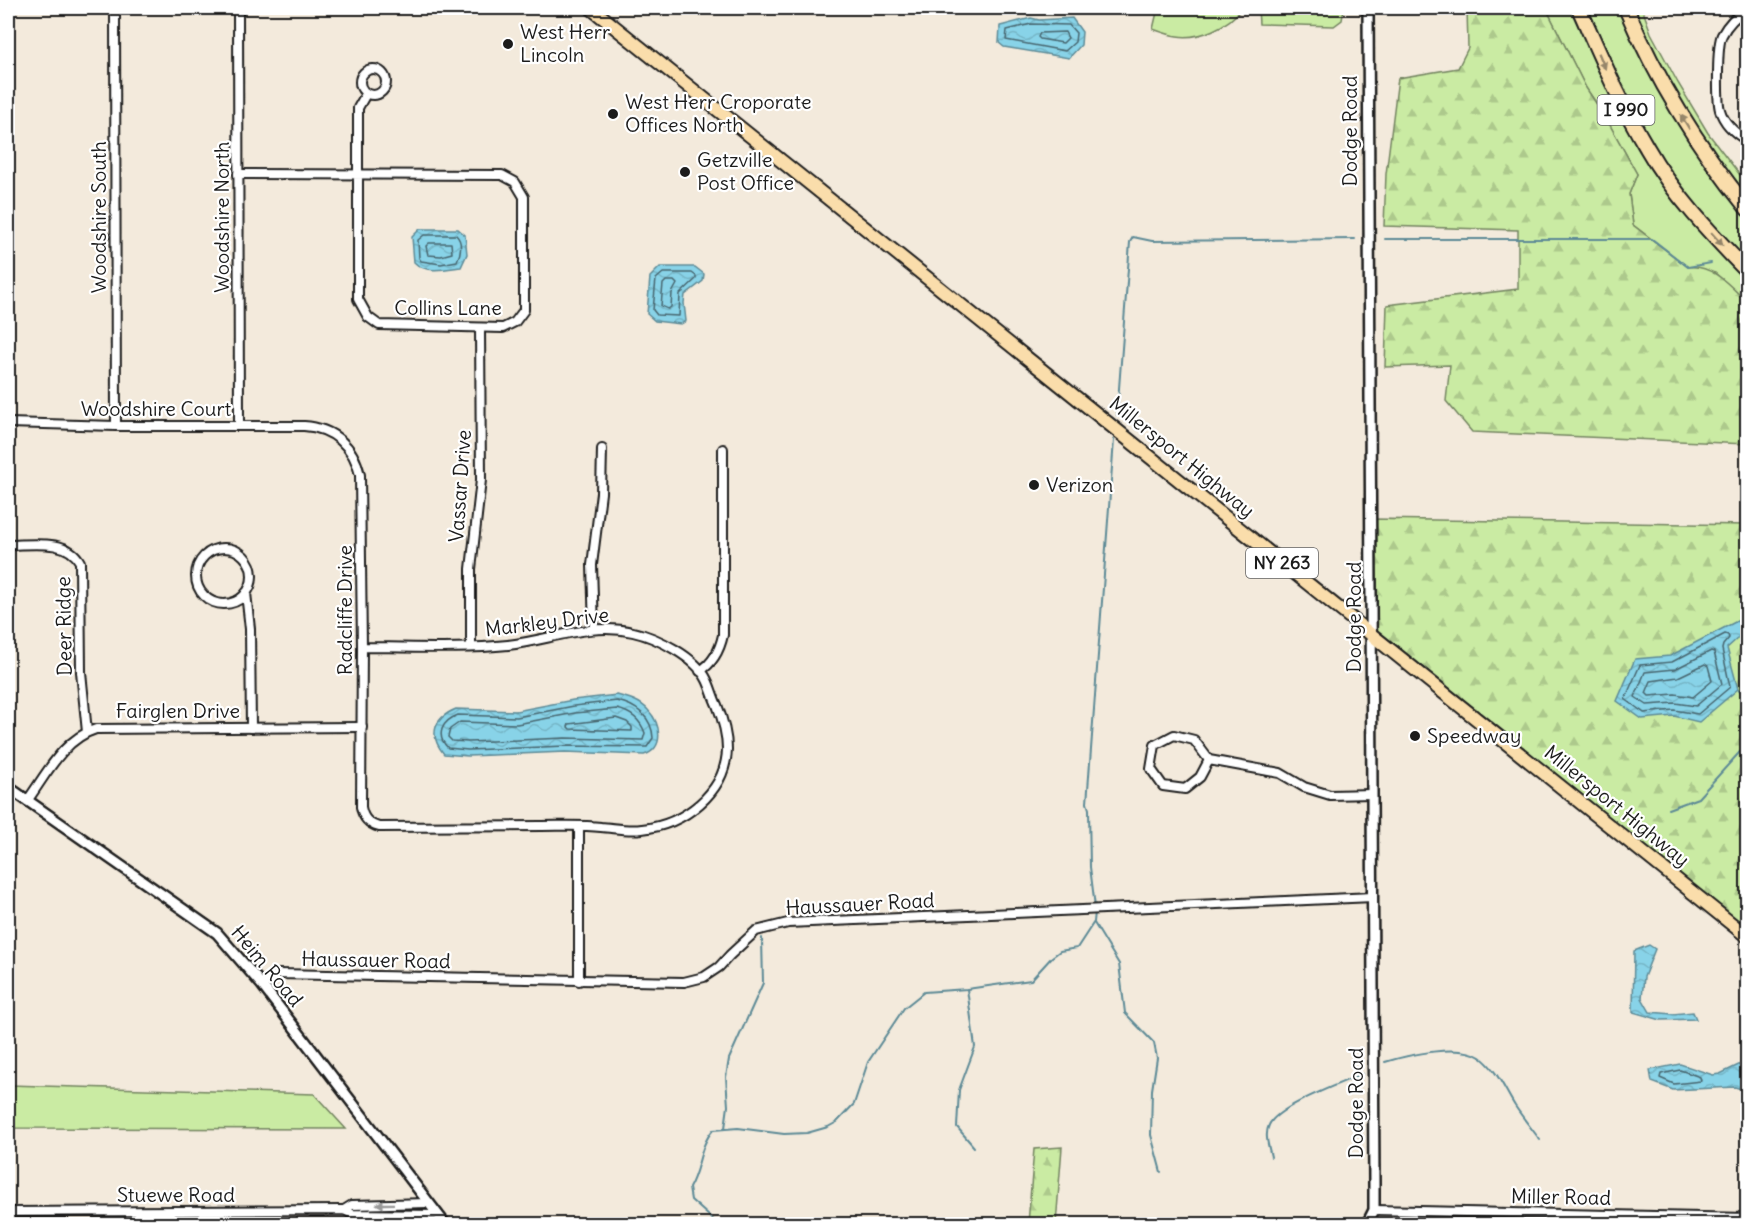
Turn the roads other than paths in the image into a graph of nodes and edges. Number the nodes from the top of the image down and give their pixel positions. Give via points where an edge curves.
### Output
1 (115, 8) edge
2 (238, 8) edge
3 (591, 8) edge
4 (1368, 8) edge
5 (1580, 8) edge
6 (1626, 8) edge
7 (1748, 8) edge
8 (366, 94) dead end
9 (1748, 141) edge
10 (238, 174) junction
11 (358, 174) junction
12 (1748, 209) edge
13 (1748, 272) edge
14 (480, 328) junction
15 (8, 423) edge
16 (116, 426) junction
17 (239, 426) junction
18 (304, 426) joint
19 (602, 449) dead end
20 (723, 449) dead end
21 (8, 545) edge
22 (246, 593) junction
23 (594, 629) junction
24 (1372, 636) junction
25 (362, 647) junction
26 (471, 647) junction
27 (700, 670) junction
28 (362, 727) junction
29 (251, 728) junction
30 (87, 732) junction
31 (1209, 760) junction
32 (8, 787) edge
33 (1372, 794) junction
34 (27, 801) junction
35 (579, 826) junction
36 (1373, 897) junction
37 (1748, 937) edge
38 (579, 981) junction
39 (262, 985) junction
40 (428, 1203) junction
41 (344, 1210) junction
42 (1374, 1210) junction
43 (8, 1212) edge
44 (438, 1215) junction
45 (1748, 1218) edge
46 (1648, 1220) edge
47 (445, 1224) edge
48 (1367, 1224) edge

1 - 16 street, Woodshire South
2 - 10 street, Woodshire North
3 - 24 main road, Millersport Highway / NY 263
4 - 24 street, Dodge Road
5 -> 13 highway, I 990 via 1610,80 1647,150 1687,206
12 -> 6 highway, I 990 via 1682,118 1645,52
7 - 9 street via 1735,16 1720,37 1718,63 1720,110 1734,133
8 - 11 street via 358,108
10 - 11 street, Collins Lane
10 - 17 street, Woodshire North
11 - 14 street, Collins Lane via 358,299 368,317 379,324
11 - 14 street, Collins Lane via 502,174 515,182 524,197 524,310 515,322 503,328
14 - 26 street, Vassar Drive via 481,480 471,569
15 - 16 street, Woodshire Court
16 - 17 street, Woodshire Court
17 - 18 street, Woodshire Court
18 - 25 street, Radcliffe Drive via 323,429 340,438 358,466
19 - 23 street via 592,565
20 - 27 street via 723,635 708,666
21 - 30 street, Deer Ridge via 59,546 72,551 80,562 81,672
22 - 22 street via 252,575 246,558 229,549 211,552 203,558 197,574 207,598 232,603
22 - 29 street
23 - 26 street, Markley Drive via 508,645
23 - 27 street, Markley Drive via 620,629 650,637 678,651
24 - 33 street, Dodge Road
24 - 37 main road, Millersport Highway / NY 263
25 - 26 street, Markley Drive
25 - 28 street, Radcliffe Drive
27 - 35 street, Markley Drive via 707,679 727,737 726,762 709,794 690,812 656,827 627,830
28 - 29 street, Fairglen Drive
28 - 35 street, Radcliffe Drive via 361,807 369,826
29 - 30 street, Fairglen Drive via 106,728
30 - 34 street via 66,747
31 - 31 street via 1194,740 1174,735 1155,745 1151,769 1162,786 1185,789 1200,777
31 - 33 street via 1280,774 1330,795
32 - 34 street, Heim Road
33 - 36 street, Dodge Road
34 - 39 street, Heim Road via 217,933
35 - 38 street
36 - 38 street, Haussauer Road via 788,922 756,931 704,977 684,982
36 - 42 street, Dodge Road
38 - 39 street, Haussauer Road via 277,974
39 - 40 street, Heim Road
40 -> 41 street, Stuewe Road via 352,1205
40 - 44 street, Heim Road
41 - 43 street, Stuewe Road
41 - 44 street, Stuewe Road via 352,1214
42 - 46 street, Miller Road
42 - 48 street, Dodge Road
44 - 47 street, Heim Road
45 - 46 street, Miller Road

